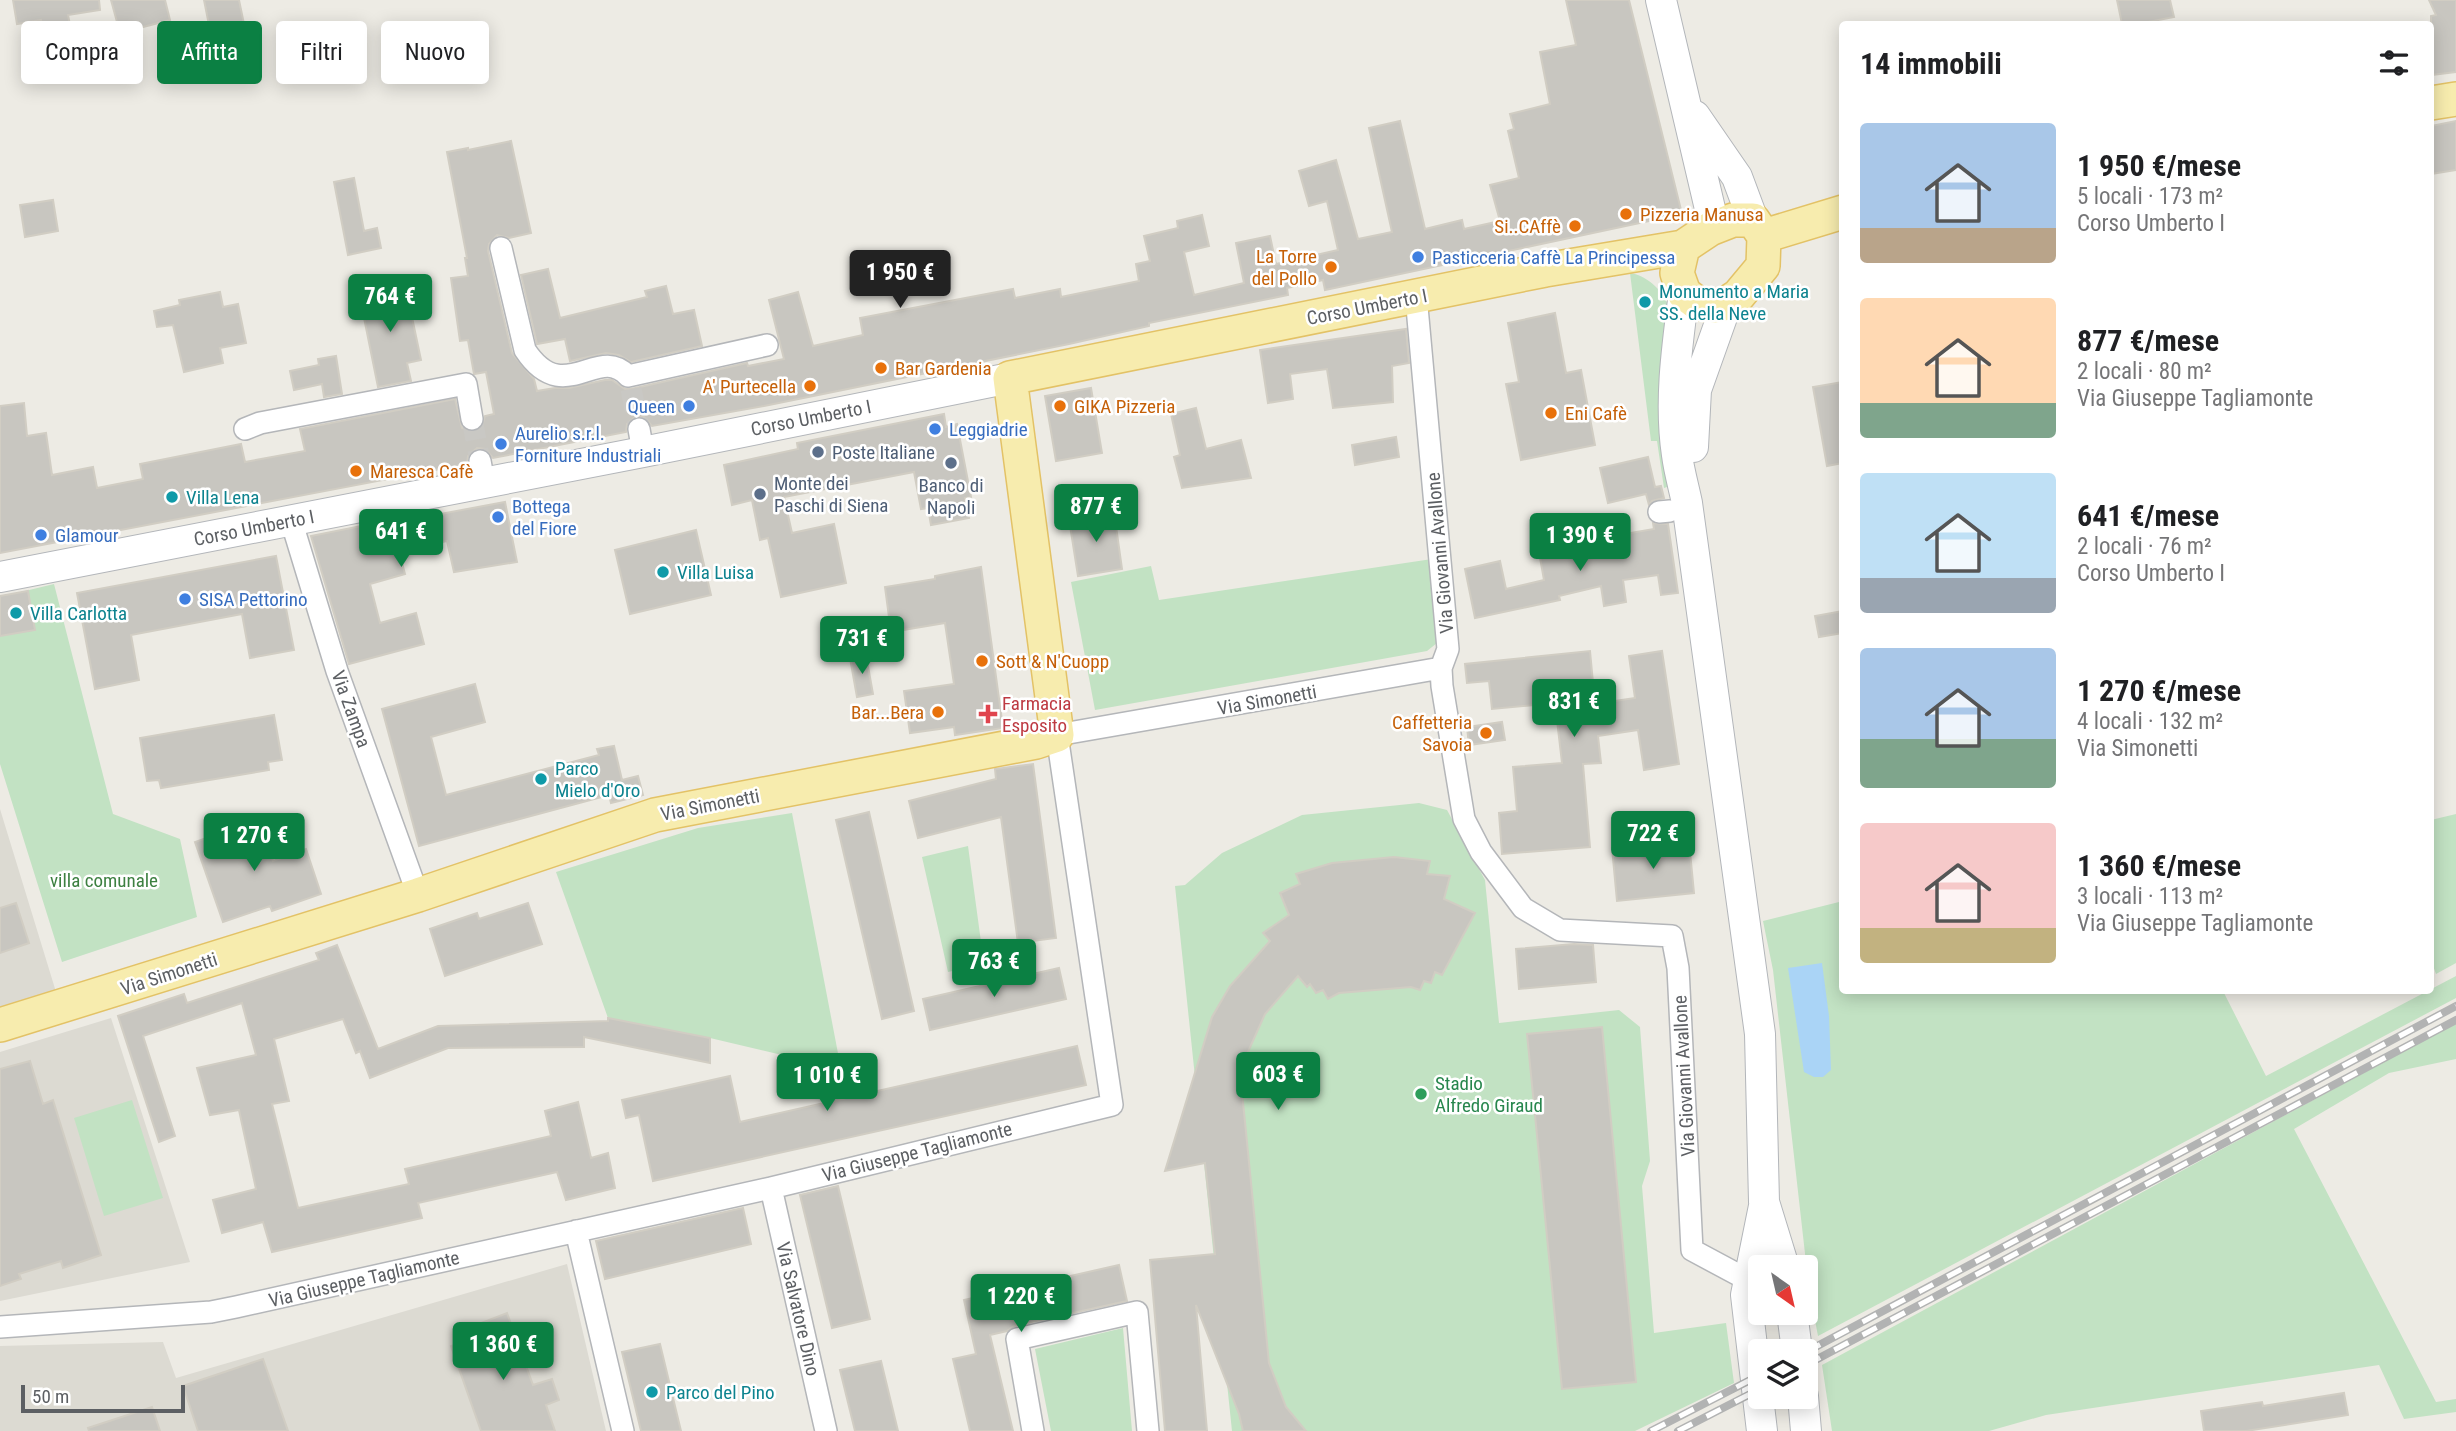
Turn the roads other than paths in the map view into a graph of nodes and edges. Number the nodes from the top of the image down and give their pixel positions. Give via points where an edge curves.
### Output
1 (1661, 0) edge
2 (2456, 99) edge
3 (1685, 101) junction
4 (2434, 103) edge
5 (1839, 213) edge
6 (1759, 228) junction
7 (501, 248) dead end
8 (1688, 260) junction
9 (1416, 296) junction
10 (1727, 303) junction
11 (767, 345) dead end
12 (1010, 378) junction
13 (472, 419) tunnel mouth
14 (245, 429) dead end
15 (1672, 509) junction
16 (291, 520) junction
17 (0, 577) edge
18 (1441, 668) junction
19 (1057, 735) junction
20 (418, 895) junction
21 (0, 1026) edge
22 (771, 1188) junction
23 (1764, 1202) junction
24 (576, 1231) junction
25 (1753, 1255) edge
26 (1780, 1255) edge
27 (1748, 1280) joint
28 (1748, 1312) edge
29 (1750, 1325) edge
30 (0, 1327) edge
31 (1804, 1409) edge
32 (623, 1431) edge
33 (826, 1431) edge
34 (1033, 1431) edge
35 (1148, 1431) edge
36 (1762, 1431) edge
37 (1806, 1431) edge

1 - 3 main road
2 - 4 main road
3 - 6 main road via 1737,177
3 - 8 main road via 1711,213
5 - 6 main road, Corso Umberto I
6 - 8 main road, Corso Umberto I via 1733,220
6 - 10 main road via 1763,266
7 - 11 street via 525,350 549,375 611,365 620,368 629,382
8 - 9 main road, Corso Umberto I via 1594,261
8 - 10 main road via 1697,303
8 - 15 main road via 1676,352 1677,457
9 - 12 main road, Corso Umberto I
9 - 18 street, Via Giovanni Avallone via 1448,649
10 - 15 main road via 1696,390
12 - 16 main road, Corso Umberto I via 641,440 482,472
12 - 19 main road, Via Giuseppe Tagliamonte
13 - 14 street via 466,384
15 - 23 main road via 1760,1034
16 - 17 main road, Corso Umberto I
16 - 20 street, Via Zampa via 337,671
18 - 19 street, Via Simonetti
18 - 27 street, Via Giovanni Avallone via 1464,819 1481,852 1523,908 1560,930 1672,936 1678,968 1692,1250
19 - 20 main road, Via Simonetti via 655,815
19 - 22 street, Via Giuseppe Tagliamonte via 1112,1105
20 - 21 main road, Via Simonetti
22 - 24 street, Via Giuseppe Tagliamonte
22 - 33 street, Via Salvatore Dino
23 - 25 main road
23 - 26 main road
24 - 30 street, Via Giuseppe Tagliamonte via 211,1312
24 - 32 street
27 - 28 main road
29 - 36 main road
31 - 37 main road
34 - 35 street via 1017,1339 1137,1312

